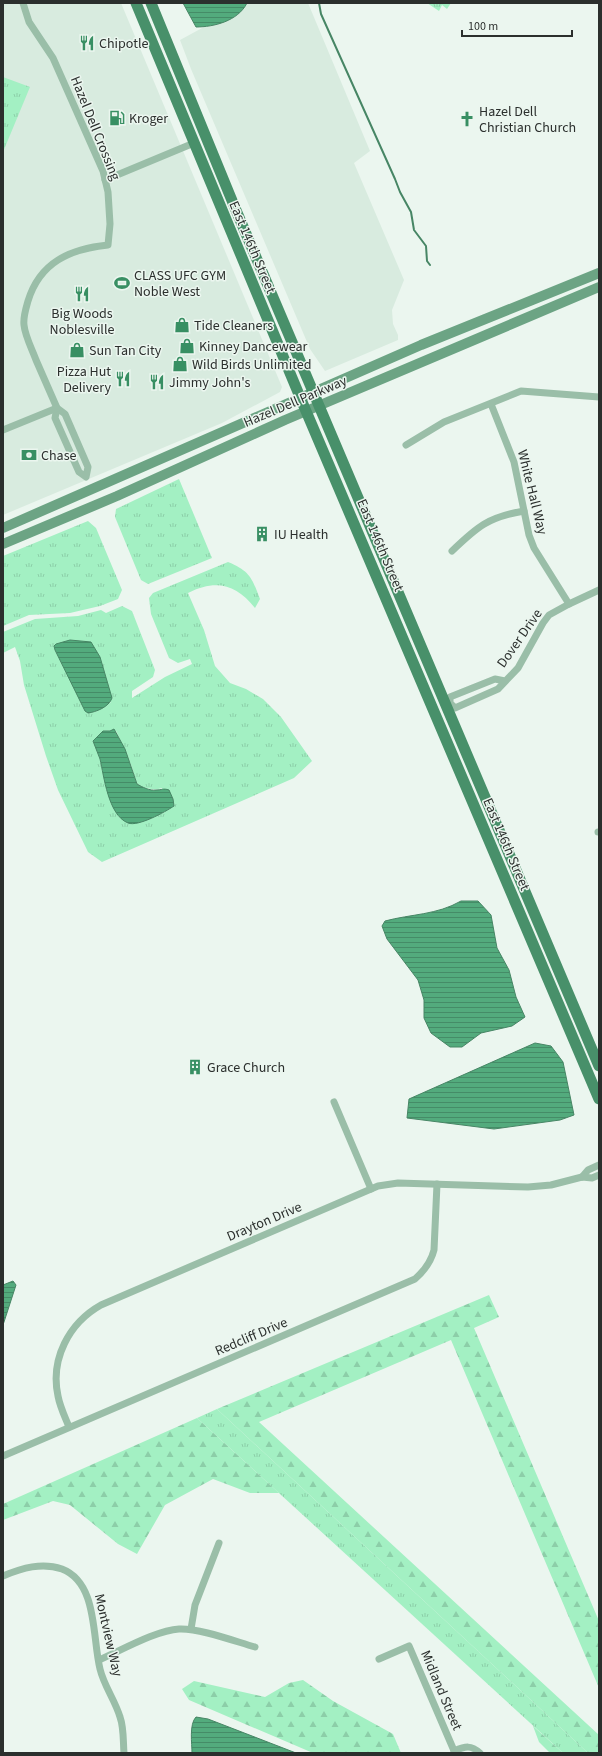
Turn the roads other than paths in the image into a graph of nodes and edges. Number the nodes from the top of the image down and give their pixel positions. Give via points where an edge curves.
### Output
1 (23, 3) edge
2 (136, 3) edge
3 (151, 3) edge
4 (194, 143) junction
5 (105, 180) junction
6 (599, 273) edge
7 (599, 287) edge
8 (314, 391) junction
9 (300, 397) junction
10 (599, 397) edge
11 (491, 404) junction
12 (320, 406) junction
13 (57, 408) junction
14 (307, 411) junction
15 (3, 430) edge
16 (406, 445) dead end
17 (524, 511) junction
18 (3, 528) edge
19 (3, 544) edge
20 (452, 551) dead end
21 (599, 590) edge
22 (568, 604) junction
23 (505, 681) junction
24 (448, 704) junction
25 (434, 710) junction
26 (599, 1066) edge
27 (599, 1099) edge
28 (334, 1102) dead end
29 (599, 1165) edge
30 (599, 1175) edge
31 (582, 1177) junction
32 (438, 1184) junction
33 (371, 1189) junction
34 (69, 1427) junction
35 (3, 1456) edge
36 (219, 1543) dead end
37 (3, 1576) edge
38 (191, 1630) junction
39 (255, 1647) dead end
40 (379, 1659) dead end
41 (98, 1660) junction
42 (455, 1752) edge
43 (124, 1753) edge
44 (480, 1753) edge

1 - 5 street, Hazel Dell Crossing via 33,30 53,58
2 - 4 main road, East 146th Street
3 - 8 main road, East 146th Street
4 - 5 street
4 - 9 main road, East 146th Street
5 - 13 street, Hazel Dell Crossing via 110,224 108,245 70,254 41,273 25,310 24,325 30,346
6 - 8 main road, Hazel Dell Parkway
7 - 12 main road, Hazel Dell Parkway
8 - 9 main road, Hazel Dell Parkway
8 - 12 main road, East 146th Street
9 - 14 main road, East 146th Street
9 - 18 main road, Hazel Dell Parkway
10 - 11 street via 526,391
11 - 16 street via 444,422
11 - 17 street, White Hall Way via 514,462
12 - 14 main road, Hazel Dell Parkway
12 - 24 main road, East 146th Street
13 - 13 street, Hazel Dell Crossing via 55,418 79,472 86,477 88,468 65,414
13 - 15 street
14 - 19 main road, Hazel Dell Parkway
14 - 25 main road, East 146th Street
17 - 20 street via 497,517 484,523
17 - 22 street, White Hall Way via 528,535 534,548
21 - 22 street, Dover Drive
22 - 23 street, Dover Drive via 549,615 518,668
23 - 24 street, Dover Drive via 498,689 455,708
23 - 24 street, Dover Drive via 495,679 450,697
24 - 25 street, Dover Drive
24 - 26 main road, East 146th Street
25 - 27 main road, East 146th Street
28 - 33 street
29 - 31 street, Drayton Drive via 588,1170
30 - 31 street, Drayton Drive via 592,1178
31 - 32 street, Drayton Drive via 543,1186
32 - 33 street, Drayton Drive via 398,1183
32 - 34 street, Redcliff Drive via 434,1250 426,1268 415,1279
33 - 34 street, Drayton Drive via 92,1310 69,1335 57,1363 57,1394
34 - 35 street, Redcliff Drive
36 - 38 street via 195,1605
37 - 41 street, Montview Way via 37,1565 46,1565 66,1571 75,1577 82,1585 90,1604
38 - 39 street
38 - 41 street via 170,1630
40 - 42 street, Midland Street via 409,1646
41 - 43 street, Montview Way via 120,1717
42 - 44 street via 469,1746

